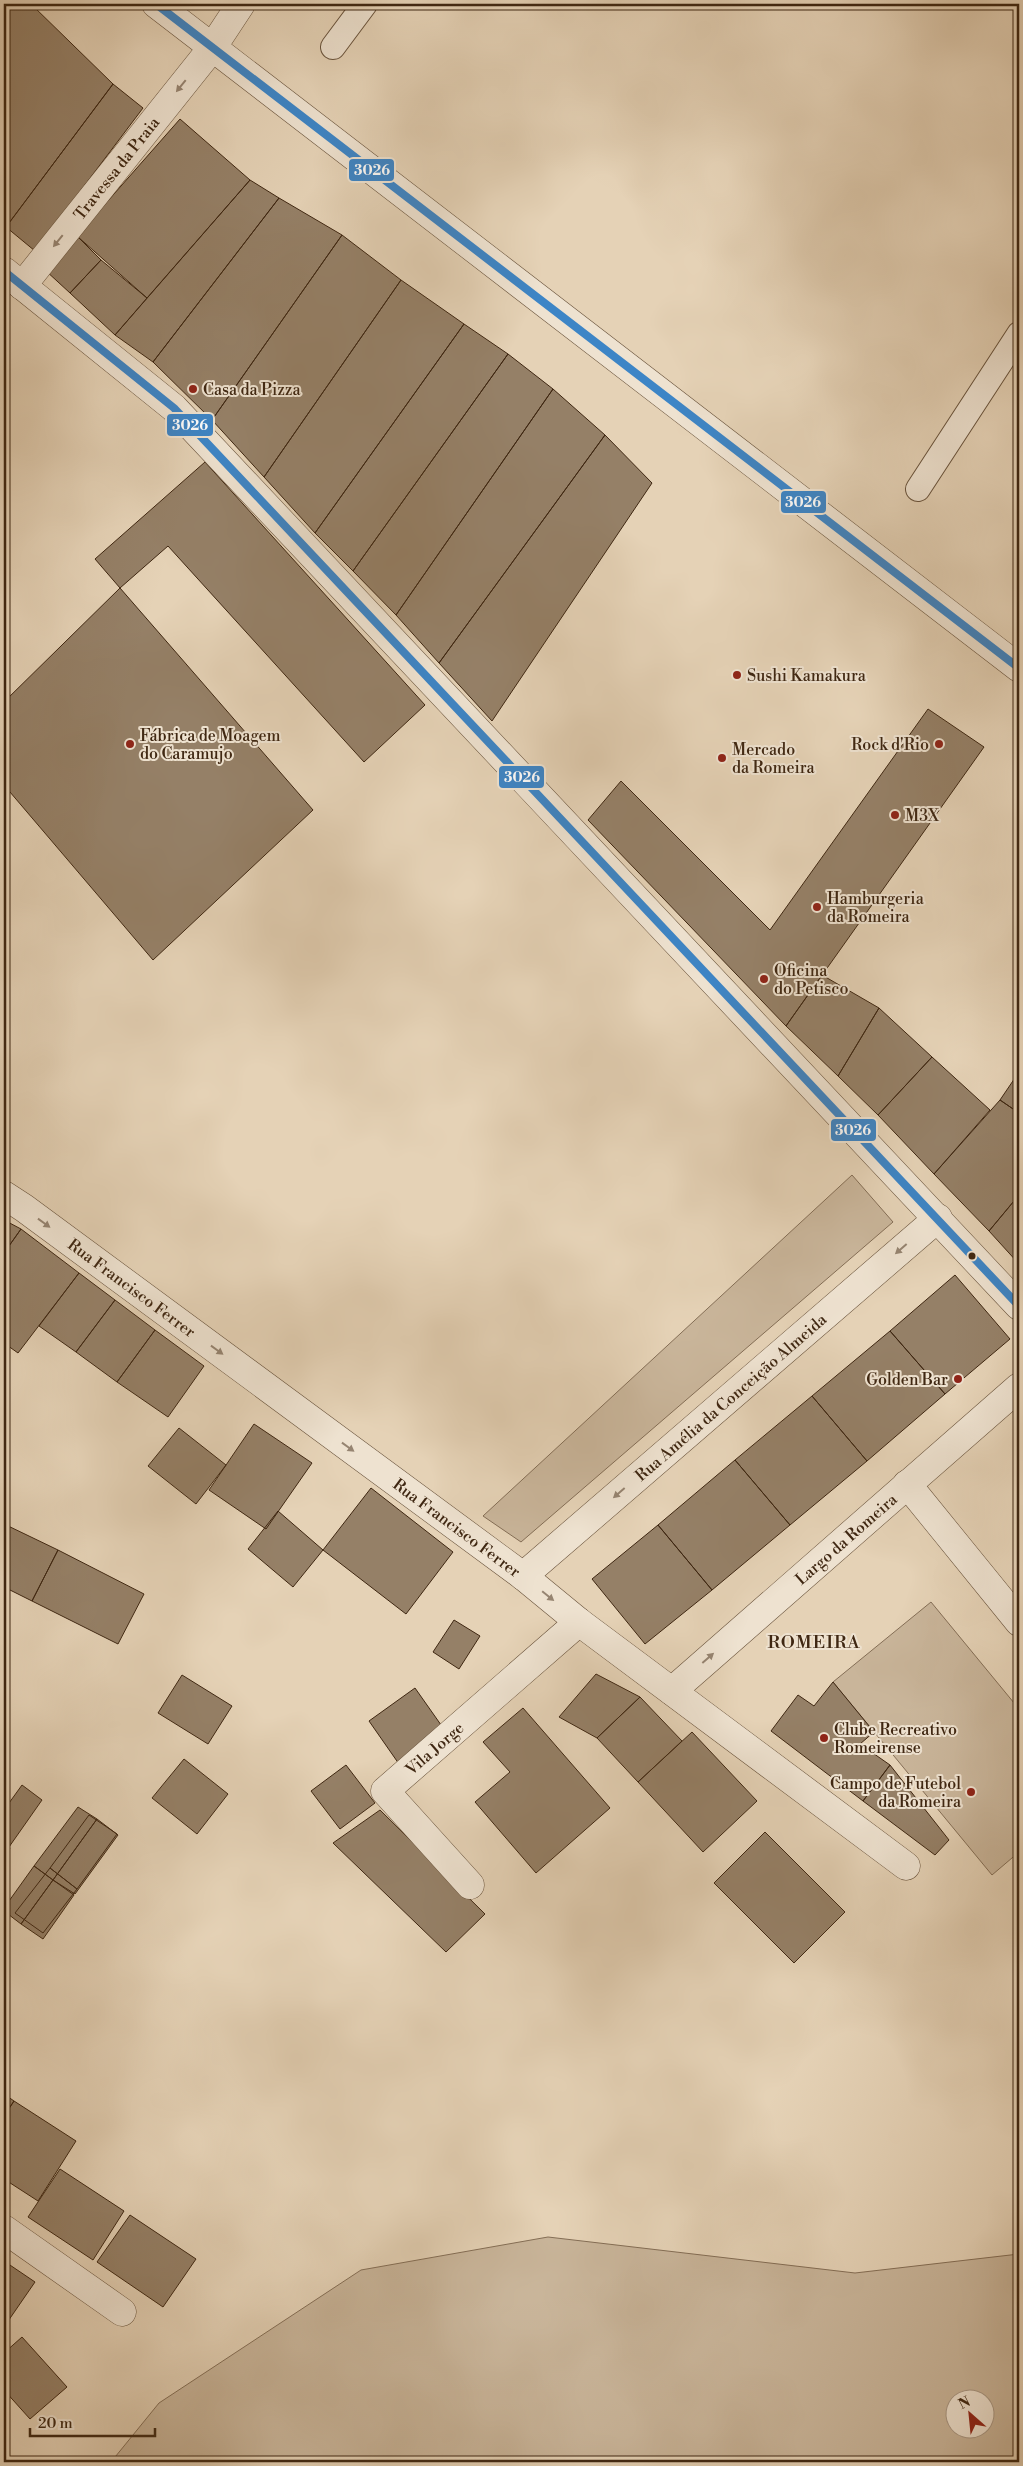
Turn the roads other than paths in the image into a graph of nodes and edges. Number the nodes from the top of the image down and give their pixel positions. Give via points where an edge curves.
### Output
1 (156, 4) edge
2 (241, 4) edge
3 (365, 4) edge
4 (333, 47) dead end
5 (212, 48) junction
6 (13, 278) edge
7 (1019, 334) edge
8 (918, 489) dead end
9 (1019, 668) edge
10 (4, 1195) edge
11 (938, 1218) junction
12 (1019, 1306) edge
13 (1019, 1387) edge
14 (907, 1484) junction
15 (523, 1576) junction
16 (579, 1622) junction
17 (1019, 1622) edge
18 (672, 1690) junction
19 (906, 1866) dead end
20 (470, 1886) dead end
21 (4, 2229) edge
22 (122, 2312) dead end

1 - 5 street
2 - 5 street, Travessa da Praia
3 - 4 lane
5 -> 6 street, Travessa da Praia
5 - 9 street
6 - 11 street via 174,408
7 - 8 lane
10 -> 15 street, Rua Francisco Ferrer
11 - 12 street
11 -> 15 street, Rua Amélia da Conceição Almeida
13 - 14 street, Largo da Romeira
14 - 17 street
18 -> 14 street, Largo da Romeira
15 -> 16 street, Rua Francisco Ferrer
16 - 18 street, Rua Francisco Ferrer
16 - 20 street, Vila Jorge via 385,1792
18 - 19 street, Rua Francisco Ferrer
21 - 22 street

